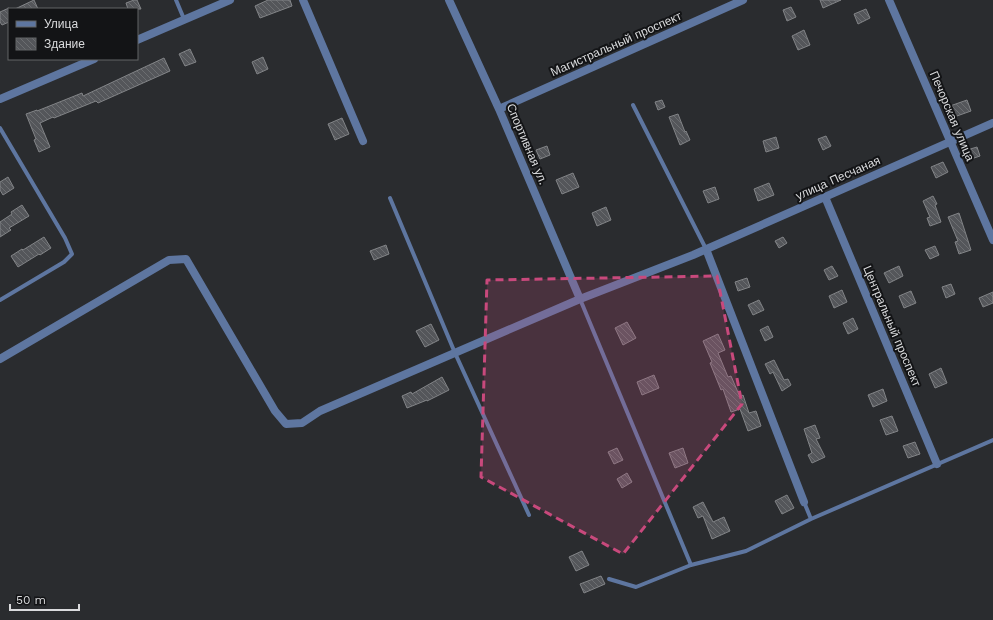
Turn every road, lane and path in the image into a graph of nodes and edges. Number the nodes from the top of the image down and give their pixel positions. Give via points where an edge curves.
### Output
1 (176, 0) edge
2 (230, 0) edge
3 (303, 0) edge
4 (449, 0) edge
5 (743, 0) edge
6 (889, 0) edge
7 (184, 20) junction
8 (138, 40) edge
9 (92, 60) edge
10 (0, 99) edge
11 (633, 105) dead end
12 (499, 109) junction
13 (993, 123) edge
14 (0, 128) edge
15 (363, 141) dead end
16 (950, 142) junction
17 (825, 197) junction
18 (390, 198) dead end
19 (993, 240) edge
20 (706, 249) junction
21 (0, 292) edge
22 (2, 299) edge
23 (580, 300) junction
24 (455, 353) junction
25 (0, 359) edge
26 (993, 440) edge
27 (937, 464) junction
28 (804, 502) joint
29 (529, 515) dead end
30 (811, 519) junction
31 (691, 565) junction
32 (609, 579) dead end

1 - 7 lane
2 - 7 street
3 - 15 street
4 - 12 street, Спортивная ул.
5 - 12 street, Магистральный проспект
6 - 16 street, Печорская улица
7 - 8 street
9 - 10 street
11 - 20 lane
12 - 23 street, Спортивная ул.
13 - 16 street, улица Песчаная
14 - 22 lane via 72,254 64,262
16 - 17 street, улица Песчаная
16 - 19 street, Печорская улица
17 - 20 street, улица Песчаная
17 - 27 street, Центральный проспект
18 - 24 lane
20 - 23 street, улица Песчаная
20 - 28 street
21 - 22 lane
23 - 24 street, улица Песчаная
23 - 31 lane
24 - 25 street, улица Песчаная via 320,411 302,423 286,424 275,411 186,259 169,260
24 - 29 lane
26 - 27 lane
27 - 30 lane
28 - 30 lane
30 - 31 lane via 746,550
31 - 32 lane via 636,587

